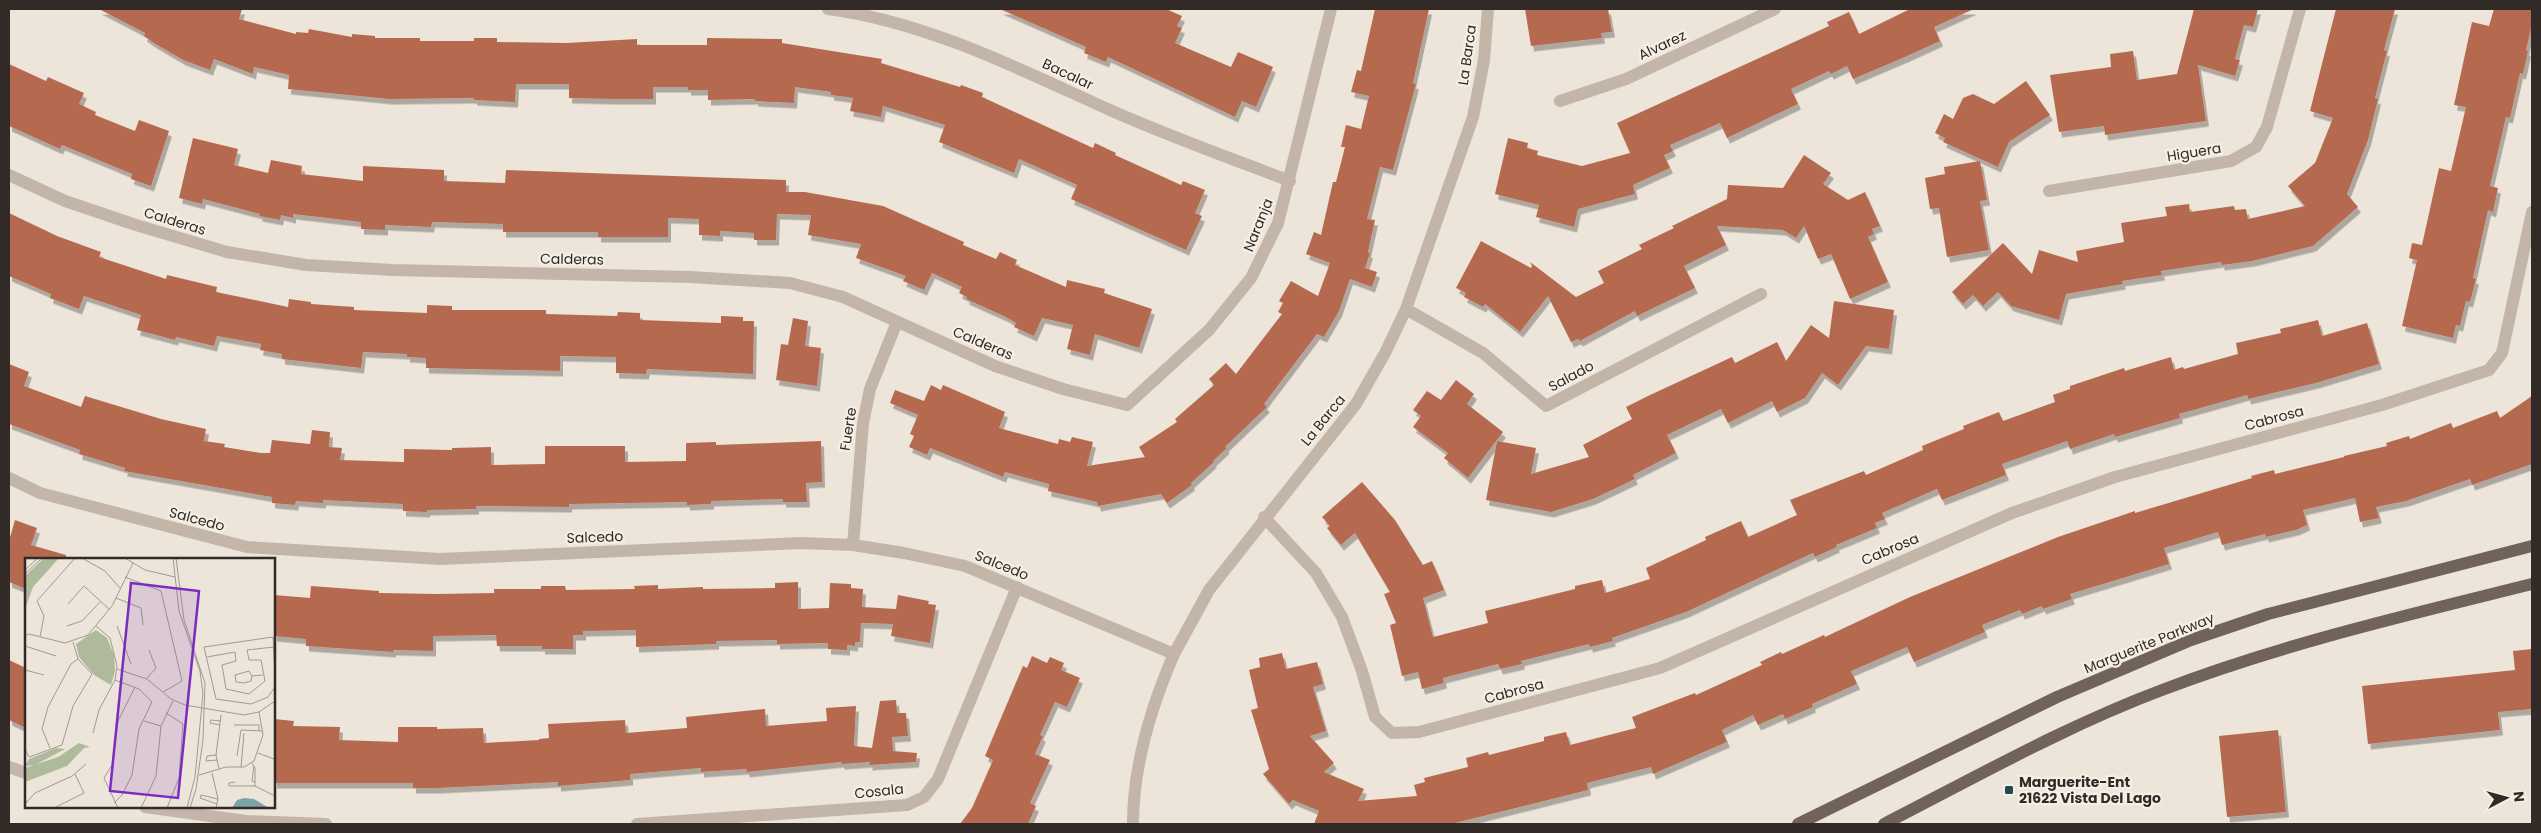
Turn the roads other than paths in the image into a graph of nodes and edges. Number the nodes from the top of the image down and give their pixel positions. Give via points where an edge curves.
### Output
1 (828, 9) edge
2 (1331, 9) edge
3 (1488, 9) edge
4 (1775, 9) edge
5 (2300, 9) edge
6 (1560, 101) dead end
7 (9, 175) edge
8 (1290, 181) junction
9 (2049, 191) dead end
10 (2532, 212) edge
11 (1761, 294) dead end
12 (1406, 309) junction
13 (897, 322) junction
14 (1127, 405) joint
15 (9, 478) edge
16 (1264, 517) junction
17 (852, 546) junction
18 (2532, 546) edge
19 (2532, 584) edge
20 (1017, 587) junction
21 (1174, 654) junction
22 (9, 767) edge
23 (25, 773) edge
24 (152, 808) edge
25 (326, 824) edge
26 (636, 824) edge
27 (1134, 824) edge
28 (1798, 824) edge
29 (1884, 824) edge

1 - 8 street, Bacalar via 852,12 928,33 1014,65 1112,111
2 - 8 street, Naranja
3 - 12 street, La Barca via 1484,60 1472,117
4 - 6 street, Alvarez via 1626,79
5 - 9 street, Higuera via 2267,127 2256,147 2231,161
7 - 13 street, Calderas via 65,201 227,252 306,265 393,270 690,277 790,283 843,296
8 - 14 street, Naranja via 1278,223 1252,278 1209,330
10 - 16 street, Cabrosa via 2502,353 2489,370 2382,405 2115,477 2012,513 1660,668 1419,732 1392,733 1375,717 1342,617 1316,573
11 - 12 street, Salado via 1546,406 1483,353
12 - 16 street, La Barca via 1356,404
13 - 14 street, Calderas via 994,366 1063,389
13 - 17 street, Fuerte via 870,389 863,422
15 - 17 street, Salcedo via 40,493 248,547 440,559 801,544
16 - 21 street, La Barca via 1209,590
17 - 20 street, Salcedo via 965,566
18 - 28 main road, Marguerite Parkway via 2268,614 2191,640 2057,697
19 - 29 main road via 2387,620 2162,690 2060,734
20 - 21 street, Salcedo
20 - 26 street, Cosala via 938,779 924,797 907,805
21 - 27 street, La Barca via 1147,728 1139,766
22 - 23 street
24 - 25 street via 246,821

